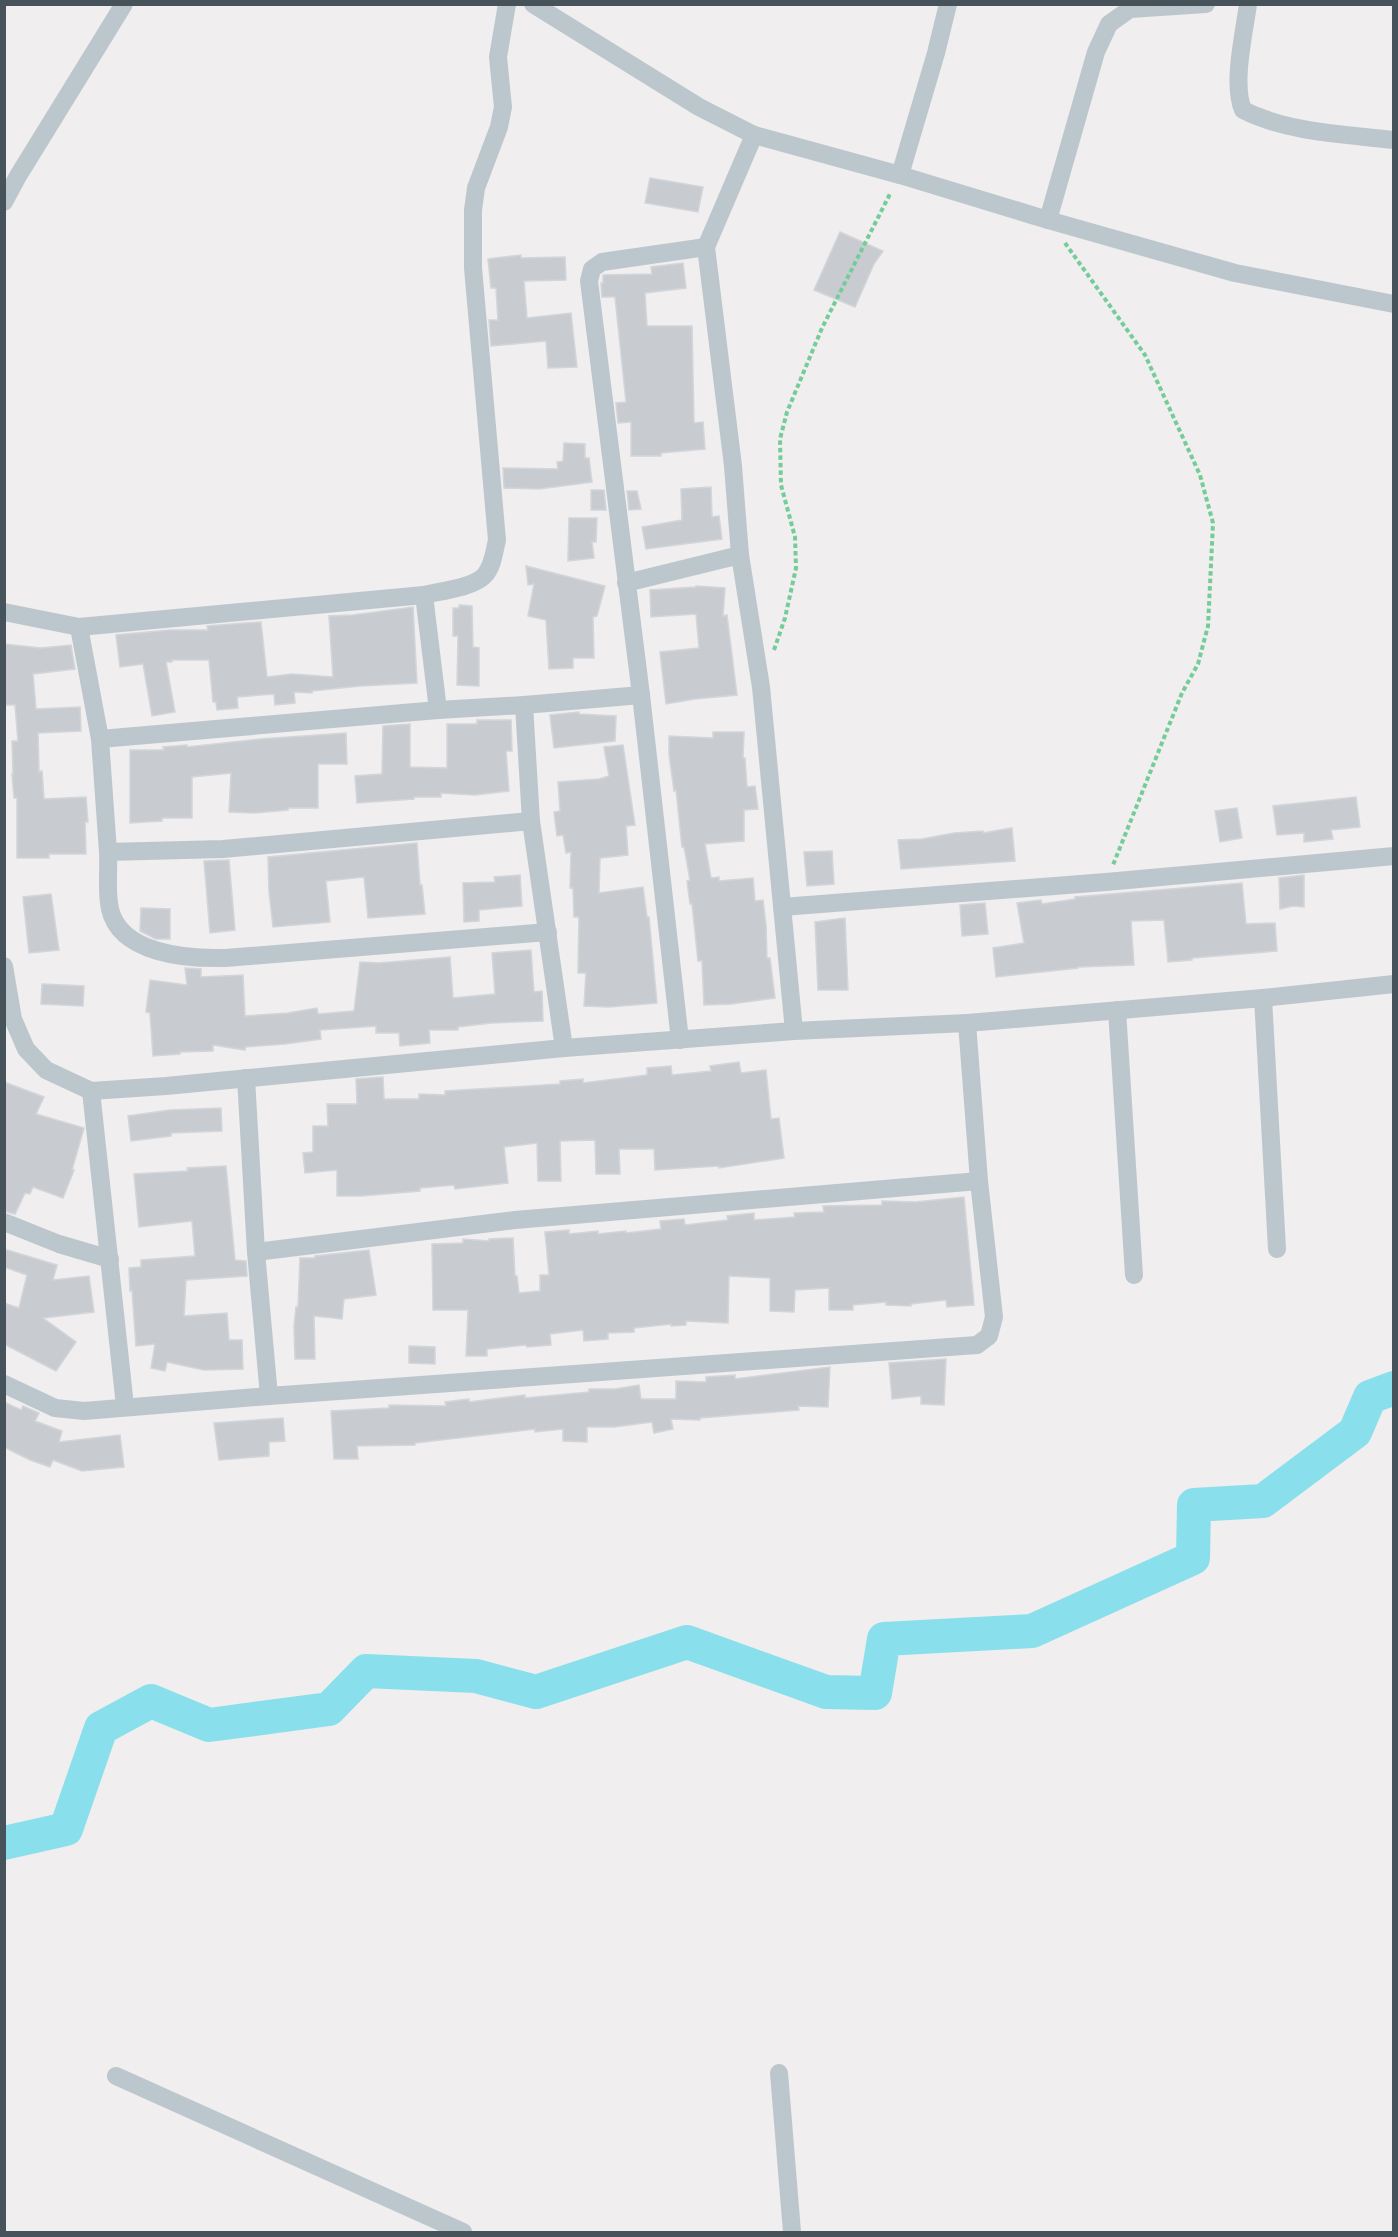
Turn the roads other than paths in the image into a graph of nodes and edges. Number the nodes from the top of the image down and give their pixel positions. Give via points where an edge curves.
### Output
1 (124, 4) edge
2 (507, 4) edge
3 (532, 4) edge
4 (948, 4) edge
5 (1206, 4) edge
6 (1248, 4) edge
7 (754, 135) junction
8 (1394, 140) edge
9 (11, 172) edge
10 (900, 175) junction
11 (4, 202) edge
12 (1048, 220) junction
13 (706, 247) junction
14 (1394, 304) edge
15 (740, 555) junction
16 (626, 584) junction
17 (424, 595) junction
18 (4, 612) edge
19 (80, 627) junction
20 (641, 695) junction
21 (524, 705) junction
22 (438, 710) junction
23 (100, 739) junction
24 (531, 821) junction
25 (108, 852) junction
26 (1394, 856) edge
27 (782, 907) junction
28 (548, 932) junction
29 (4, 966) edge
30 (1394, 984) edge
31 (1263, 998) junction
32 (1117, 1010) junction
33 (967, 1023) junction
34 (794, 1031) junction
35 (680, 1040) junction
36 (564, 1048) junction
37 (246, 1078) junction
38 (91, 1091) junction
39 (979, 1181) junction
40 (4, 1222) edge
41 (1277, 1249) dead end
42 (256, 1252) junction
43 (110, 1258) junction
44 (1134, 1275) dead end
45 (4, 1384) edge
46 (269, 1396) junction
47 (125, 1406) junction
48 (778, 2073) dead end
49 (116, 2076) dead end
50 (463, 2232) edge
51 (792, 2232) edge

1 - 9 street
2 - 17 street via 498,57 503,107 500,127 476,188 473,210 473,268 496,540 492,563 484,577
3 - 7 street via 699,107
4 - 10 street
5 - 12 street via 1130,9 1109,24 1096,52
6 - 8 street via 1238,99 1243,110 1265,121 1297,128
7 - 10 street
7 - 13 street
9 - 11 street
10 - 12 street
12 - 14 street via 1234,273
13 - 15 street
13 - 16 street via 602,262 592,269 589,281
15 - 16 street
15 - 27 street via 760,687
16 - 20 street
17 - 19 street
17 - 22 street
18 - 19 street
19 - 23 street
20 - 21 street
20 - 35 street
21 - 22 street
21 - 24 street
22 - 23 street
23 - 25 street
24 - 25 street via 223,849
24 - 28 street
25 - 28 street via 110,908 117,926 128,938 154,949 193,958
26 - 27 street
27 - 34 street
28 - 36 street
29 - 38 street via 12,1019 26,1049 46,1070
30 - 31 street
31 - 32 street
31 - 41 street
32 - 33 street
32 - 44 street
33 - 34 street
33 - 39 street
34 - 35 street
35 - 36 street
36 - 37 street
37 - 38 street
37 - 42 street
38 - 43 street
39 - 42 street via 515,1220
39 - 46 street via 994,1317 989,1336 977,1345
40 - 43 street via 59,1244
42 - 46 street
43 - 47 street
45 - 47 street via 56,1408 84,1411
46 - 47 street
48 - 51 street
49 - 50 street

